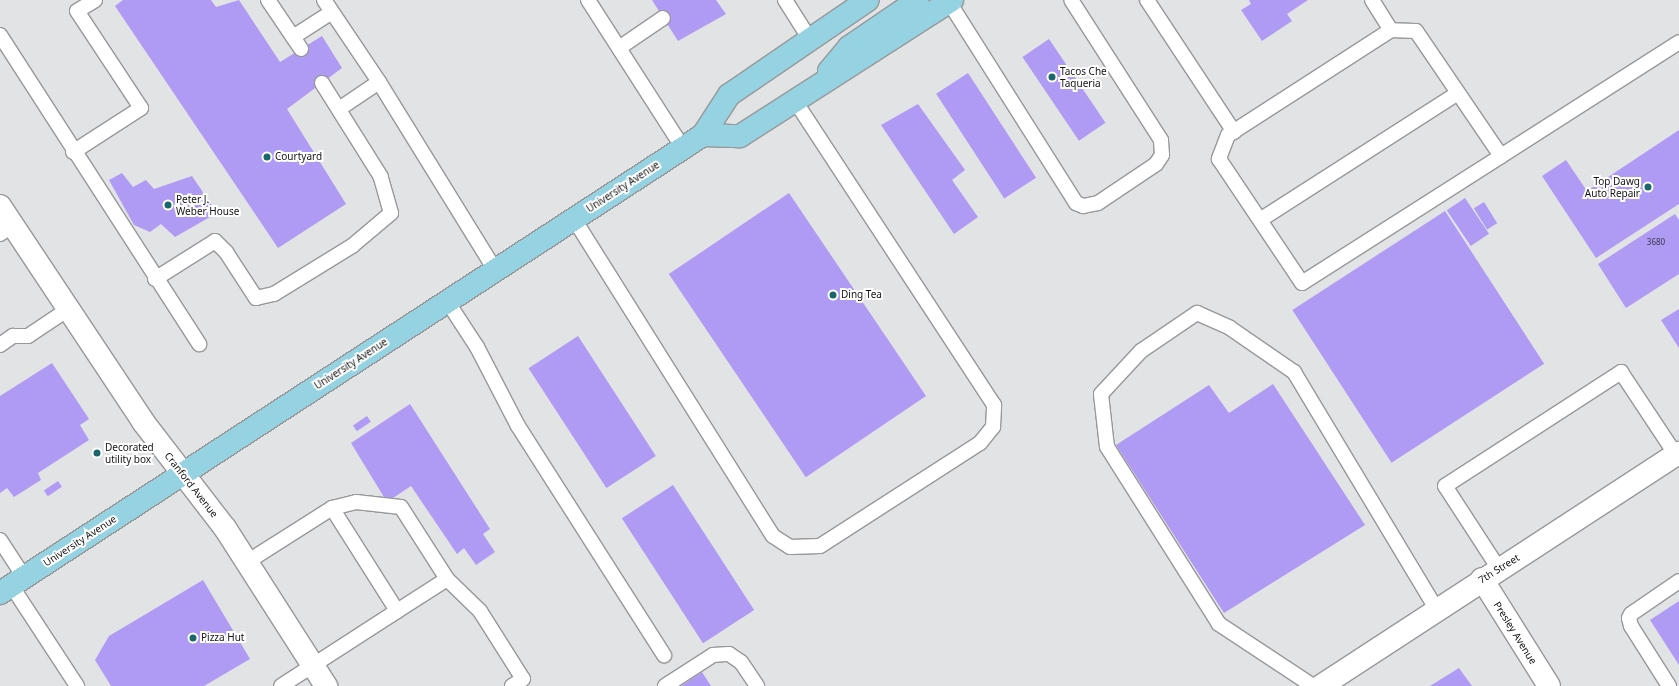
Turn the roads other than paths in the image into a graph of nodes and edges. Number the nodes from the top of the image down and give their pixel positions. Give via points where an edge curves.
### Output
1 (95, 0) edge
2 (268, 0) edge
3 (324, 0) edge
4 (588, 0) edge
5 (785, 0) edge
6 (868, 0) edge
7 (918, 0) edge
8 (1071, 0) edge
9 (1147, 0) edge
10 (1372, 0) edge
11 (950, 1) edge
12 (332, 12) junction
13 (663, 18) dead end
14 (1391, 30) junction
15 (0, 35) edge
16 (293, 37) junction
17 (809, 38) junction
18 (1679, 42) edge
19 (619, 48) junction
20 (301, 49) dead end
21 (379, 82) junction
22 (322, 83) dead end
23 (814, 88) junction
24 (1458, 93) junction
25 (795, 101) junction
26 (339, 109) junction
27 (1234, 132) junction
28 (703, 135) junction
29 (683, 148) junction
30 (73, 152) junction
31 (1501, 156) junction
32 (0, 206) edge
33 (574, 219) junction
34 (1260, 220) junction
35 (6, 230) edge
36 (495, 270) junction
37 (155, 279) junction
38 (447, 301) junction
39 (67, 310) junction
40 (199, 344) dead end
41 (0, 345) edge
42 (1677, 454) edge
43 (182, 474) junction
44 (332, 508) junction
45 (0, 540) edge
46 (247, 562) junction
47 (1491, 574) junction
48 (447, 580) junction
49 (1679, 581) edge
50 (12, 585) edge
51 (1436, 610) junction
52 (397, 611) junction
53 (664, 655) dead end
54 (313, 665) junction
55 (76, 686) edge
56 (281, 686) edge
57 (326, 686) edge
58 (512, 686) edge
59 (665, 686) edge
60 (757, 686) edge
61 (1313, 686) edge
62 (1321, 686) edge
63 (1549, 686) edge
64 (1669, 686) edge

1 - 30 lane via 77,12 141,108
2 - 16 lane
3 - 12 lane
4 - 19 lane
5 - 17 lane
6 - 17 main road, University Avenue
7 - 23 main road via 849,47
8 - 11 lane via 1162,140 1162,155 1156,164 1098,204 1083,206 1076,203
9 - 27 lane
10 - 14 lane
11 - 23 main road
12 - 16 lane
12 - 21 lane
13 - 19 lane
14 - 24 lane via 1416,31
14 - 27 lane
15 - 30 lane
16 - 20 lane
17 - 28 main road, University Avenue via 729,95
18 - 31 lane
19 - 29 lane
21 - 26 lane
21 - 36 lane
22 - 26 lane
23 - 25 main road
24 - 31 lane
24 - 34 lane
25 - 28 main road via 740,136
25 - 33 lane via 994,404 993,427 980,443 820,546 790,546 773,536
26 - 37 lane via 381,177 391,213 352,246 274,294 256,298 226,252 215,241
27 - 34 lane via 1228,135 1219,159
28 - 29 main road, University Avenue
29 - 33 main road, University Avenue
30 - 37 lane
31 - 34 lane via 1302,283
32 - 35 street, Cranford Avenue
33 - 36 main road, University Avenue
35 - 39 street, Cranford Avenue
36 - 38 main road, University Avenue
37 - 40 lane
38 - 43 main road, University Avenue
38 - 53 lane via 477,347 518,426
39 - 41 lane via 28,336 13,336
39 - 43 street, Cranford Avenue
42 - 47 street, 7th Street
42 - 47 lane via 1622,372 1445,486
43 - 46 street, Cranford Avenue via 225,528
43 - 50 main road, University Avenue
44 - 46 lane
44 - 48 lane via 356,502 401,506
44 - 52 lane
45 - 50 lane
46 - 54 street, Cranford Avenue
47 - 51 street, 7th Street
47 - 63 street, Presley Avenue
48 - 52 lane
48 - 58 lane via 480,611 523,679
49 - 64 lane via 1631,614 1629,618 1631,626
50 - 55 lane
51 - 61 lane via 1294,372 1230,328 1197,312 1141,351 1101,394 1106,447 1219,624
51 - 62 street, 7th Street
52 - 54 lane
54 - 56 lane
54 - 57 street, Cranford Avenue
59 - 60 lane via 713,655 729,654 741,662

